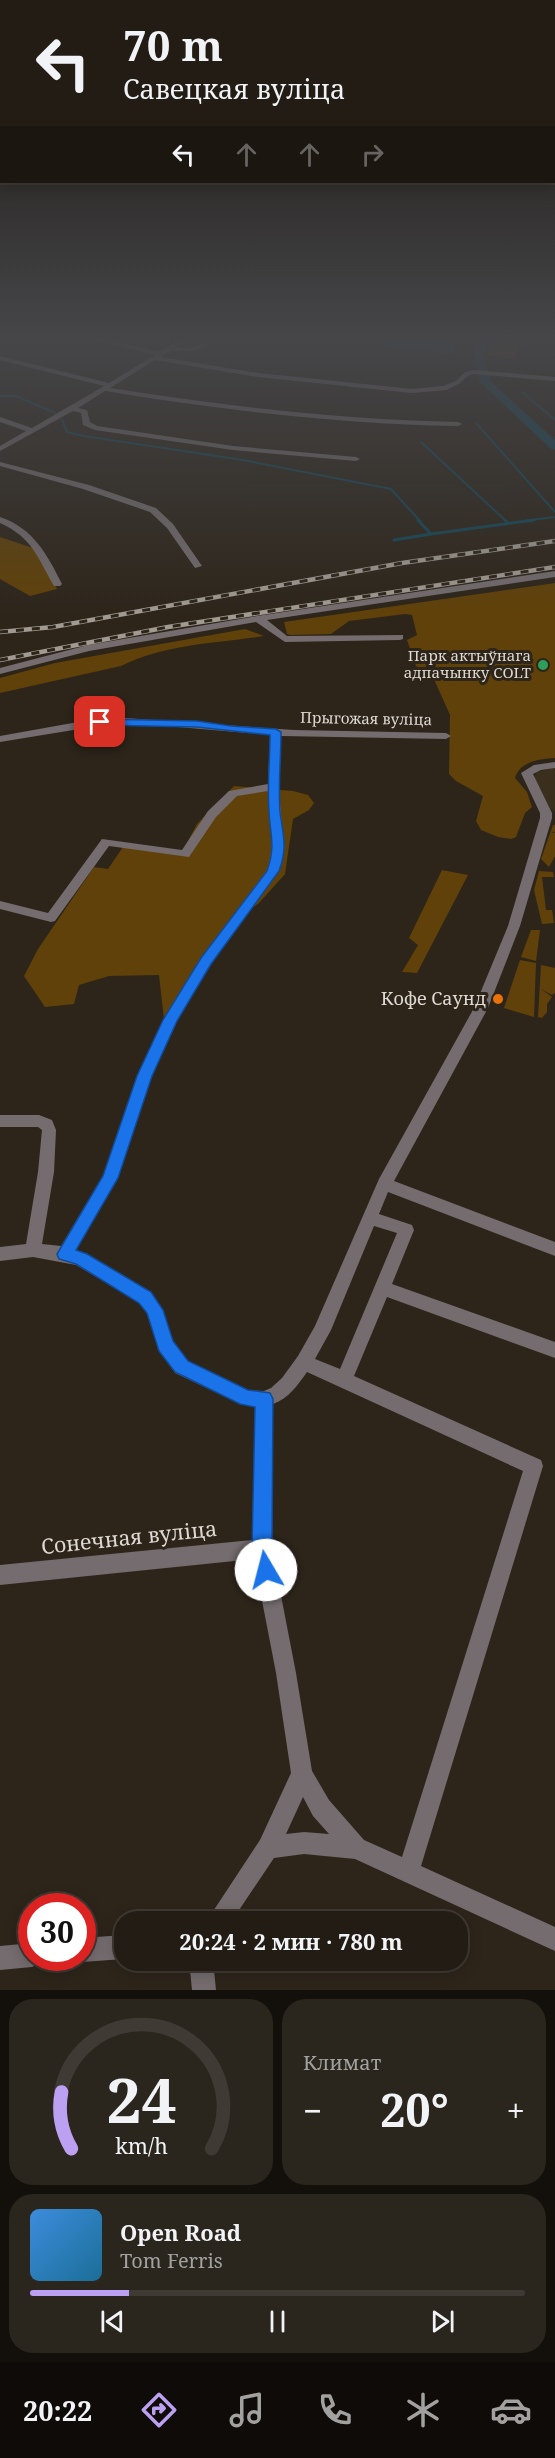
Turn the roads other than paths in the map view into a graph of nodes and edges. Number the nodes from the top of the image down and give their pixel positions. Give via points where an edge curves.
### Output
1 (27, 429) edge
2 (37, 429) edge
3 (101, 429) edge
4 (33, 431) junction
5 (0, 449) edge
6 (356, 459) dead end
7 (0, 464) edge
8 (0, 520) edge
9 (198, 567) dead end
10 (555, 574) edge
11 (57, 584) dead end
12 (257, 619) junction
13 (400, 637) dead end
14 (0, 670) edge
15 (276, 732) junction
16 (446, 736) dead end
17 (0, 739) edge
18 (555, 765) edge
19 (275, 786) junction
20 (551, 815) edge
21 (0, 905) edge
22 (0, 1121) edge
23 (384, 1184) junction
24 (369, 1216) junction
25 (555, 1249) edge
26 (33, 1250) junction
27 (0, 1254) edge
28 (65, 1254) junction
29 (382, 1288) junction
30 (555, 1350) edge
31 (304, 1362) junction
32 (344, 1380) junction
33 (264, 1399) junction
34 (262, 1549) junction
35 (0, 1575) edge
36 (302, 1774) junction
37 (267, 1848) junction
38 (356, 1848) junction
39 (408, 1873) junction
40 (224, 1911) edge
41 (555, 1939) edge
42 (114, 1948) edge
43 (96, 1949) edge
44 (18, 1956) edge
45 (0, 1958) edge
46 (202, 1971) edge
47 (204, 1990) edge

1 - 4 street
2 - 4 street
3 - 6 street via 233,448
4 - 5 street
7 - 9 street via 153,510 170,526
8 - 11 street via 36,543
10 - 12 street
12 - 13 street via 285,639
12 - 14 street via 88,648
15 - 16 street, Прыгожая вуліца
15 - 17 street, Прыгожая вуліца via 197,724 100,722
15 - 19 street
18 - 20 street via 527,773
19 - 21 street via 233,794 212,814 185,854 106,842 51,918
19 - 28 street via 274,811 280,841 273,871 206,961 170,1020 145,1076 110,1178
20 - 23 street via 514,926 481,1008
22 - 26 street via 39,1121 47,1124 49,1130
23 - 24 street
23 - 25 street
24 - 29 street via 406,1230
24 - 31 street via 338,1297
26 - 27 street
26 - 28 street
28 - 33 street via 81,1259 145,1298 154,1310 165,1345 182,1366 247,1398
29 - 30 street
29 - 32 street
31 - 32 street
31 - 33 street via 288,1384
32 - 39 street via 534,1466
33 - 34 street
34 - 35 street, Сонечная вуліца
34 - 36 street
36 - 37 street
36 - 38 street via 321,1808
37 - 38 street via 304,1843
37 - 40 street
38 - 39 street
39 - 41 street
42 - 43 street
44 - 45 street
46 - 47 street

